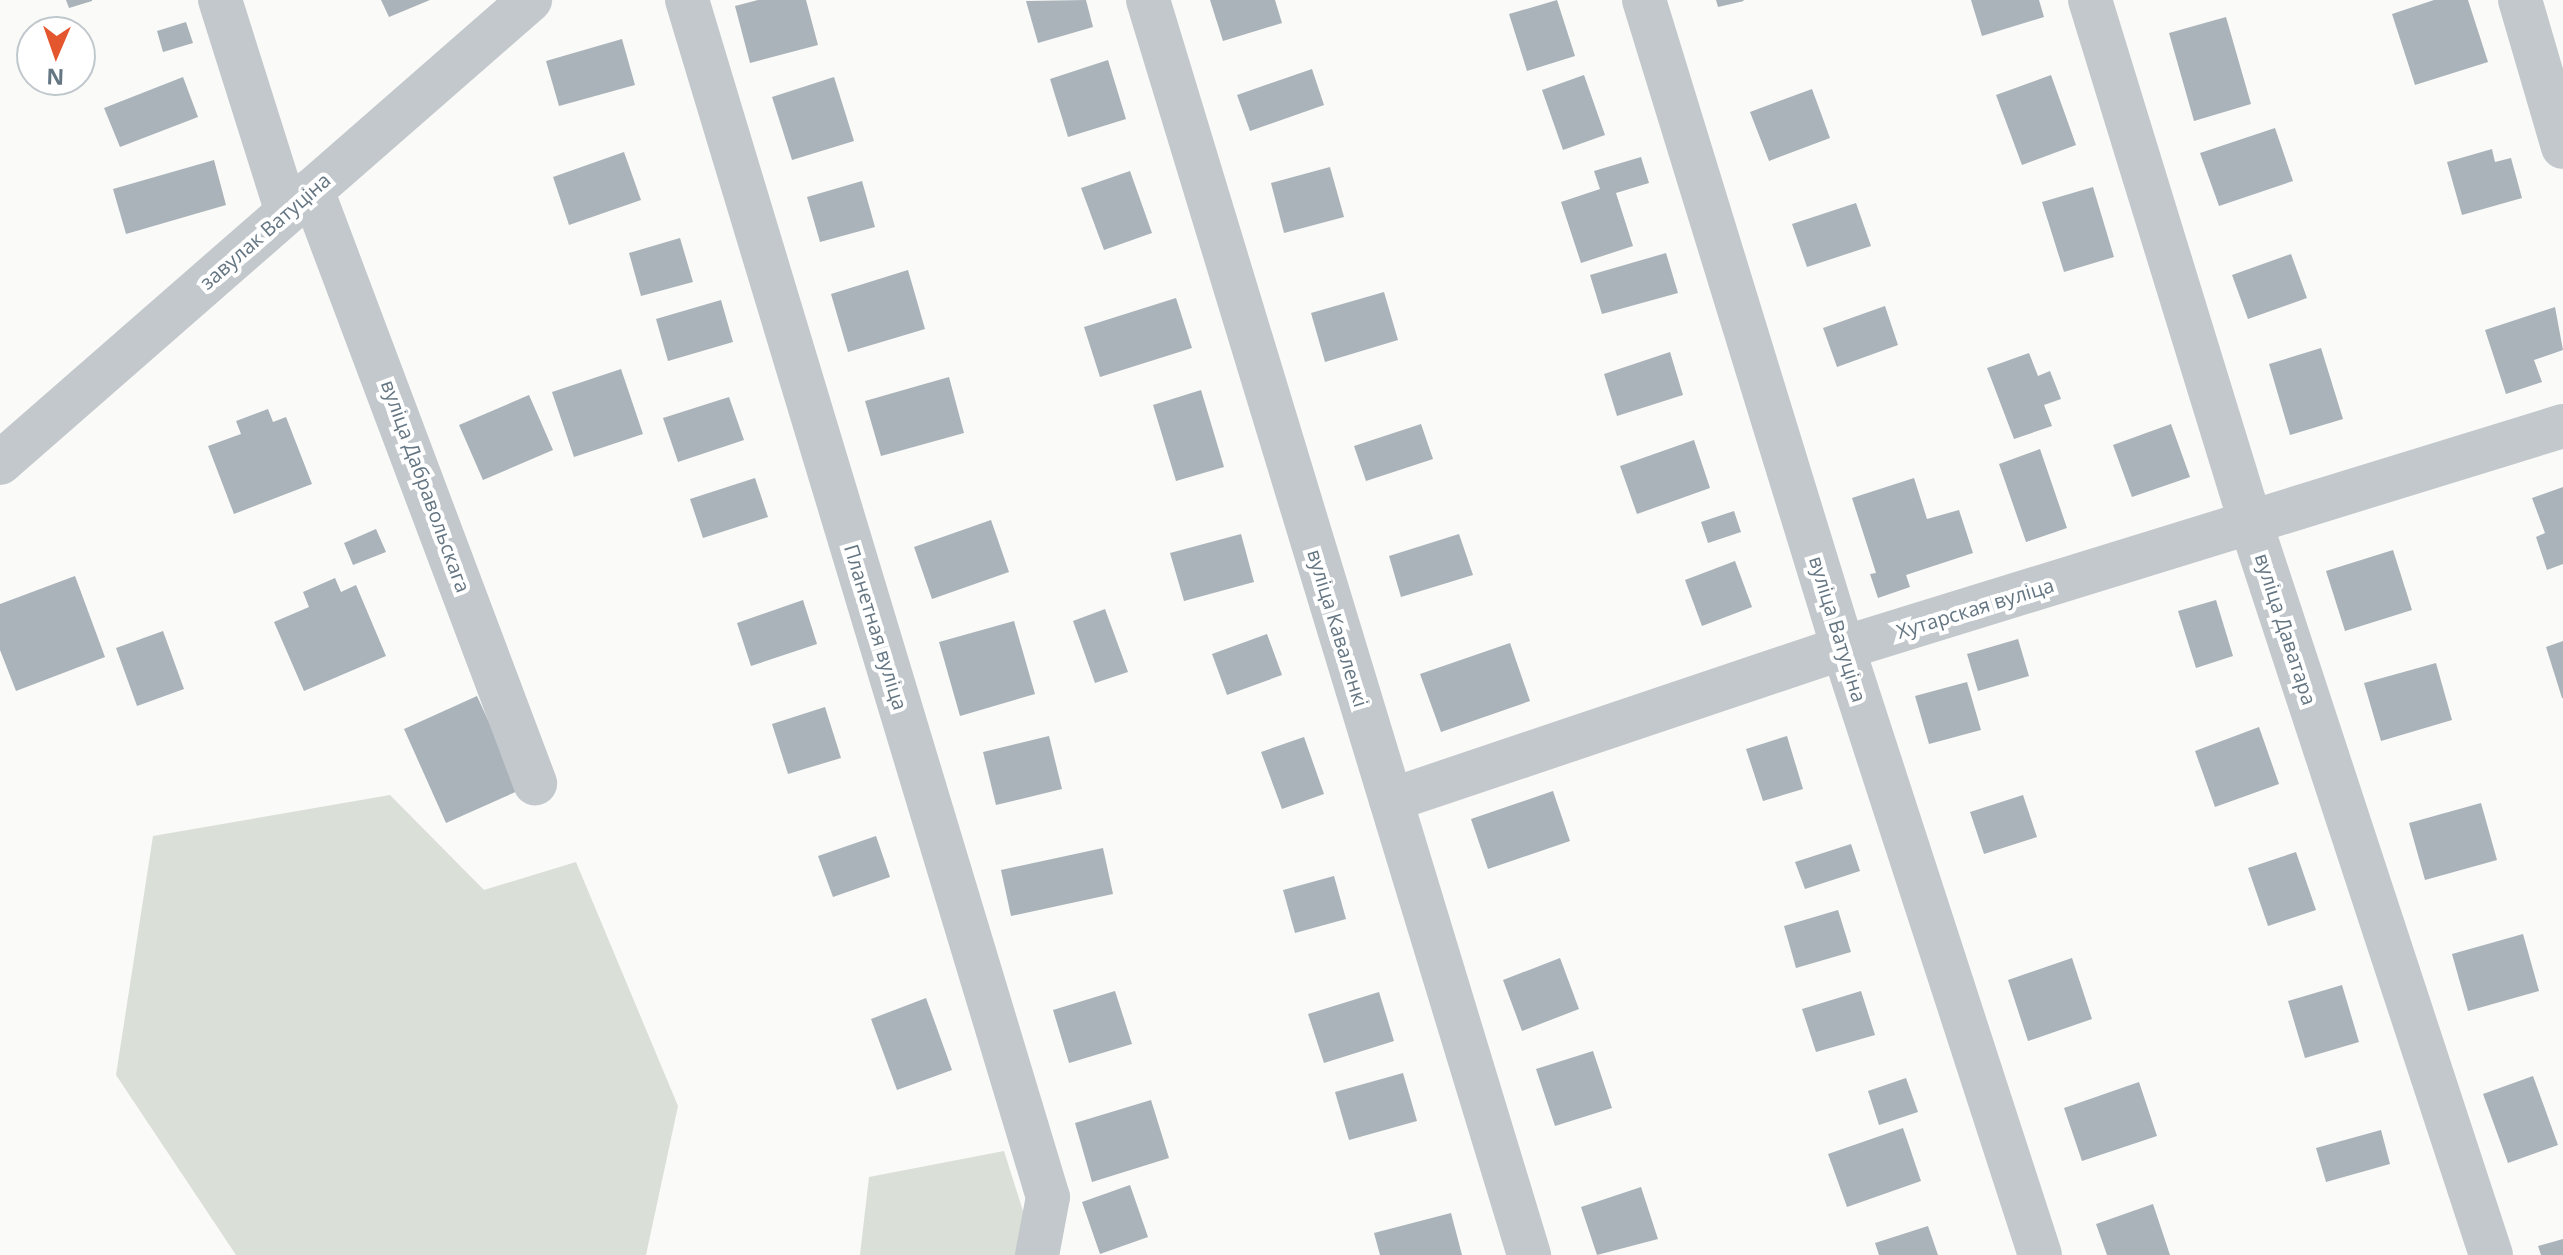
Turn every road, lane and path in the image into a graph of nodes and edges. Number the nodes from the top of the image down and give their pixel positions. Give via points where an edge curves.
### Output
1 (220, 0) edge
2 (530, 0) edge
3 (687, 0) edge
4 (1148, 0) edge
5 (1644, 0) edge
6 (2090, 0) edge
7 (2520, 0) edge
8 (2563, 147) edge
9 (299, 201) junction
10 (2563, 426) edge
11 (0, 463) edge
12 (2251, 524) junction
13 (1843, 648) junction
14 (535, 783) dead end
15 (1391, 800) junction
16 (1037, 1255) edge
17 (1529, 1255) edge
18 (2040, 1255) edge
19 (2491, 1255) edge

1 - 9 street, вуліца Дабравольскага
2 - 9 street, завулак Ватуціна
3 - 16 street, Планетная вуліца via 1048,1197
4 - 15 street, вуліца Каваленкі
5 - 13 street, вуліца Ватуціна
6 - 12 street, вуліца Даватара
7 - 8 street
9 - 11 street, завулак Ватуціна
9 - 14 street, вуліца Дабравольскага
10 - 12 street, Хутарская вуліца
12 - 13 street, Хутарская вуліца
12 - 19 street, вуліца Даватара
13 - 15 street, Хутарская вуліца
13 - 18 street, вуліца Ватуціна
15 - 17 street, вуліца Каваленкі

